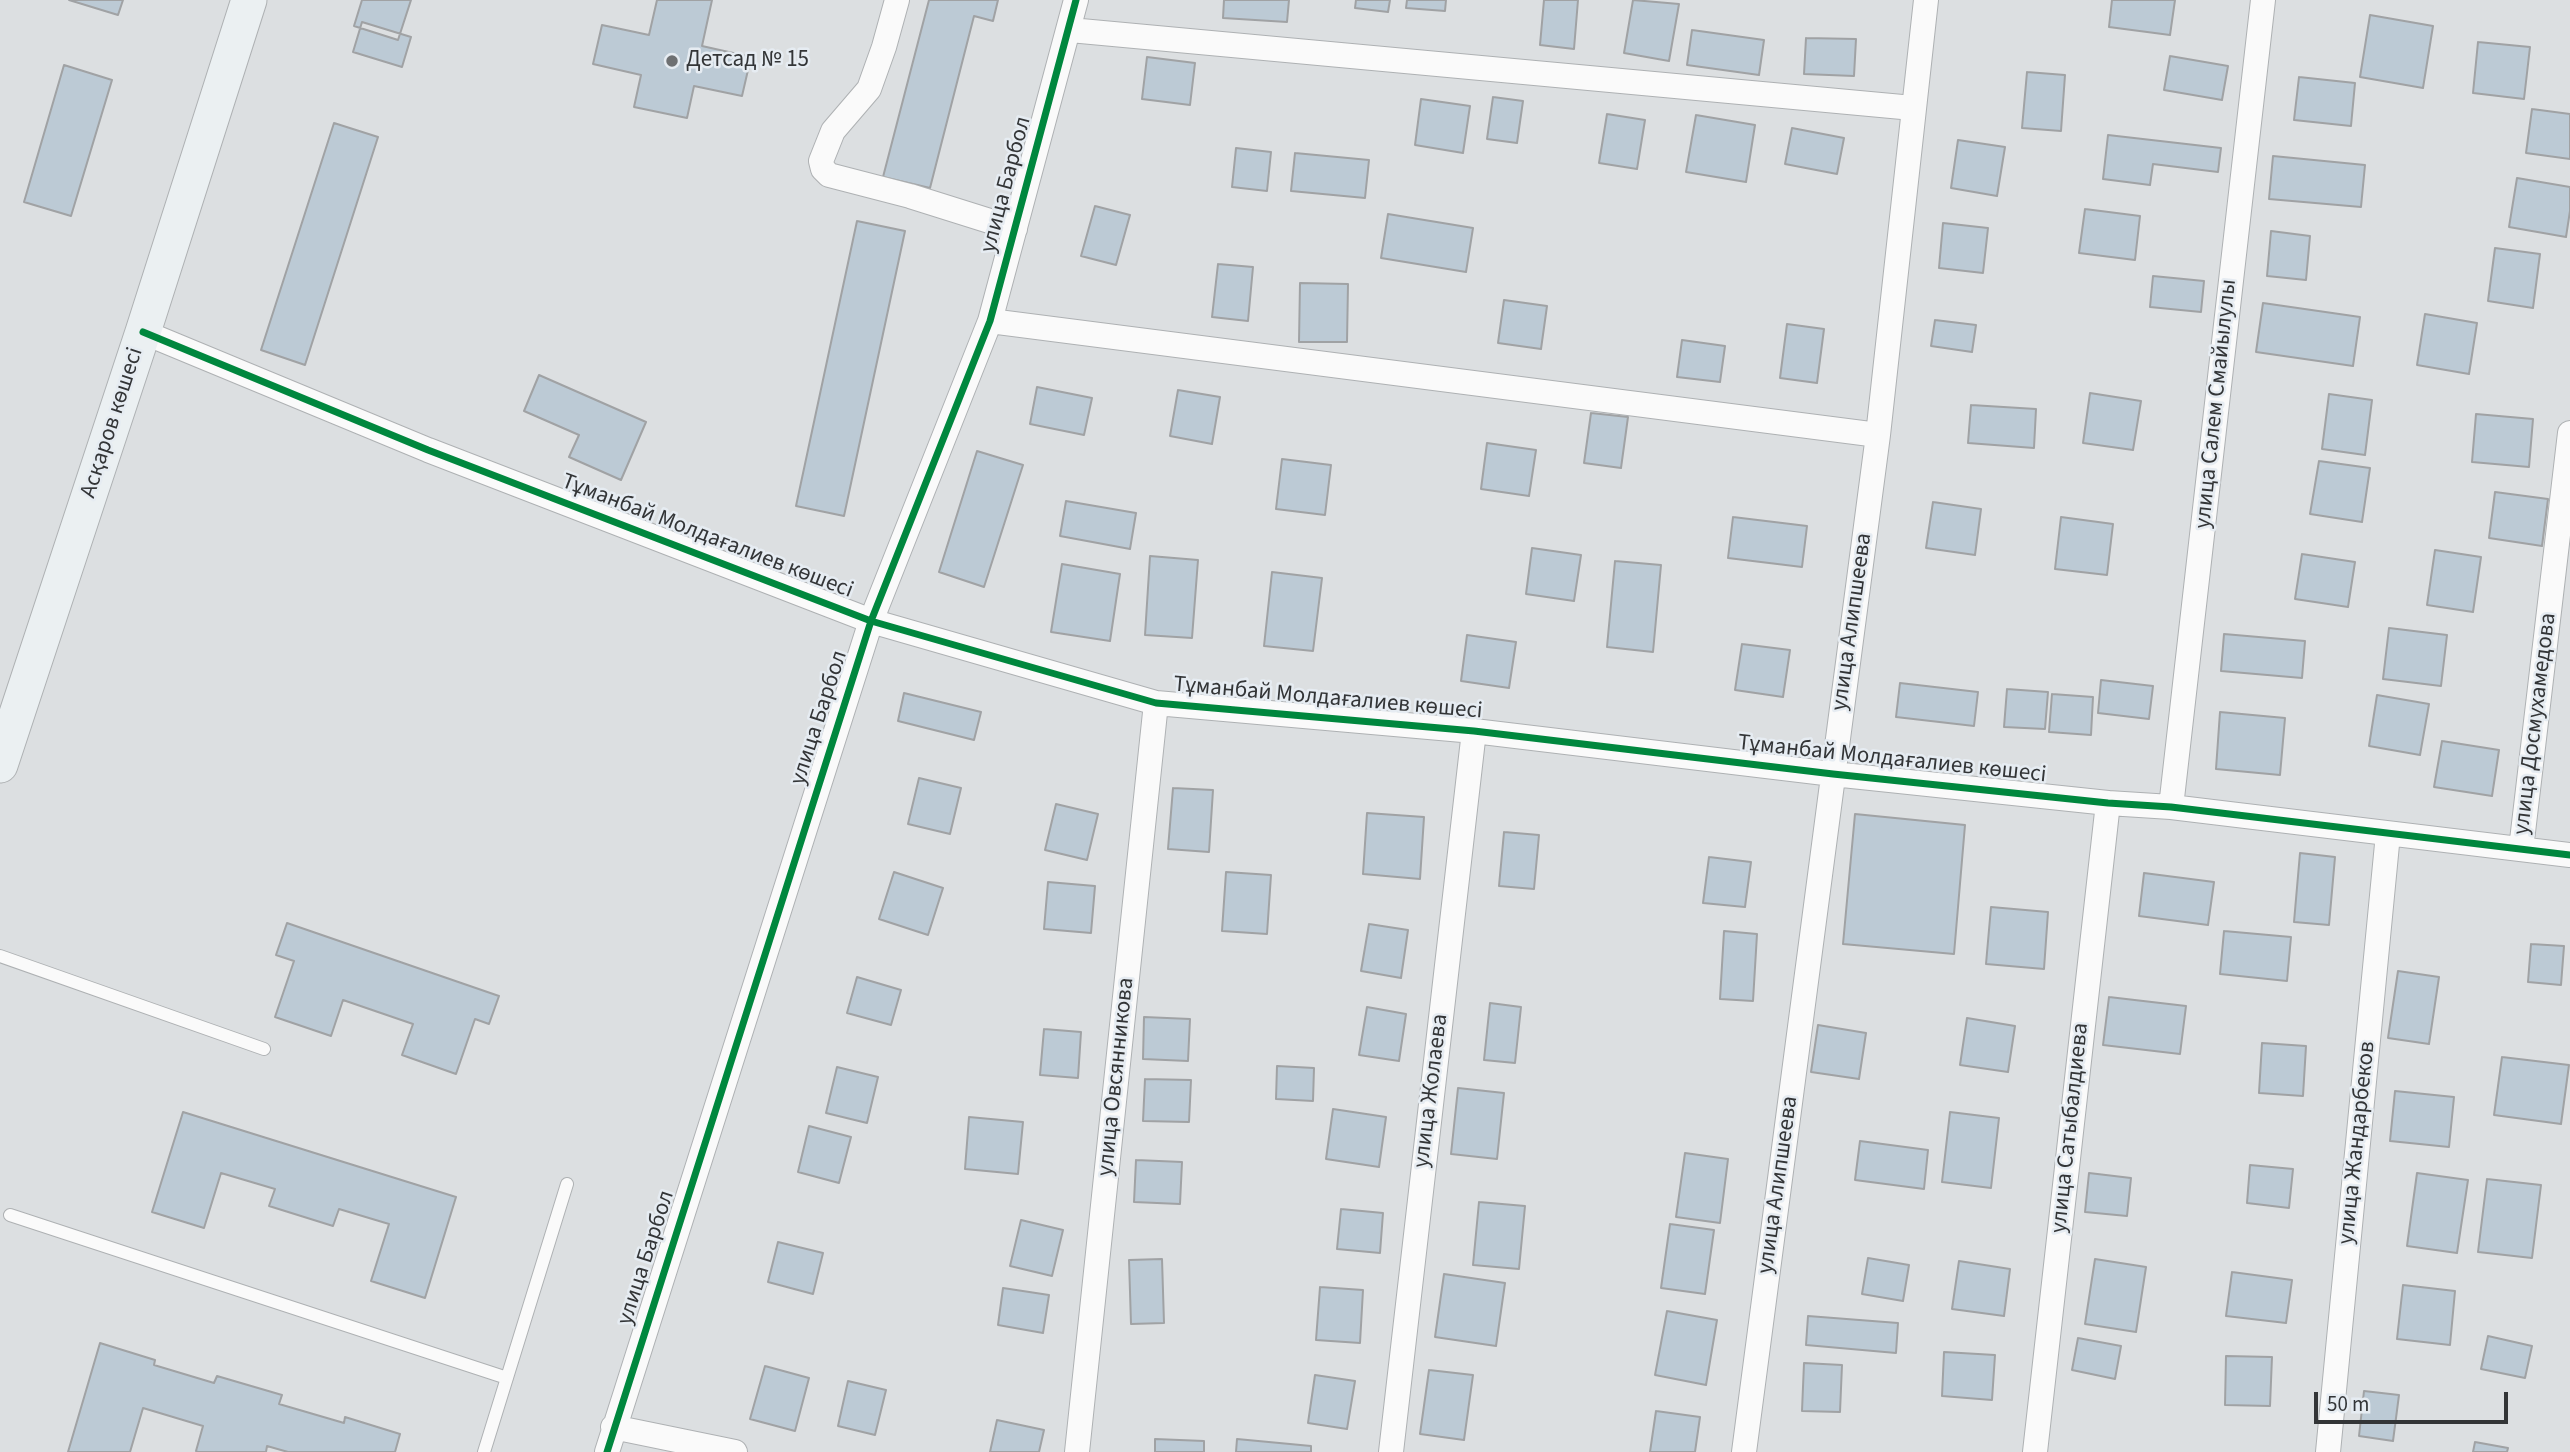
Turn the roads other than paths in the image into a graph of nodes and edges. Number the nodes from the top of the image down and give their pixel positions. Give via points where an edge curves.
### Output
1 (249, 0) edge
2 (897, 0) edge
3 (1076, 0) edge
4 (1926, 0) edge
5 (2263, 0) edge
6 (1070, 30) junction
7 (1913, 108) junction
8 (1015, 229) junction
9 (990, 321) junction
10 (143, 332) junction
11 (2570, 433) edge
12 (1878, 435) junction
13 (871, 621) junction
14 (1156, 703) junction
15 (1474, 731) junction
16 (0, 765) edge
17 (1833, 774) junction
18 (2108, 803) junction
19 (2171, 807) junction
20 (2388, 834) junction
21 (2521, 849) junction
22 (2570, 855) edge
23 (0, 956) edge
24 (264, 1049) dead end
25 (567, 1184) dead end
26 (10, 1214) dead end
27 (507, 1378) junction
28 (613, 1427) junction
29 (484, 1452) edge
30 (607, 1452) edge
31 (735, 1452) edge
32 (1077, 1452) edge
33 (1391, 1452) edge
34 (1744, 1452) edge
35 (2035, 1452) edge
36 (2328, 1452) edge

1 - 10 main road, Асқаров көшесі
2 - 8 street via 869,89 833,131 821,161 823,169 829,175
3 - 6 street, улица Барбол
4 - 7 street, улица Алипшеева
5 - 19 street, улица Салем Смайылулы
6 - 7 street
6 - 8 street, улица Барбол
7 - 12 street, улица Алипшеева
8 - 9 street, улица Барбол
9 - 12 street
9 - 13 street, улица Барбол
10 - 13 street, Тұманбай Молдағалиев көшесі via 428,450
10 - 16 main road, Асқаров көшесі
11 - 21 street, улица Досмухамедова
12 - 17 street, улица Алипшеева
13 - 14 street, Тұманбай Молдағалиев көшесі
13 - 28 street, улица Барбол
14 - 15 street, Тұманбай Молдағалиев көшесі
14 - 32 street, улица Овсянникова
15 - 17 street, Тұманбай Молдағалиев көшесі
15 - 33 street, улица Жолаева
17 - 18 street, Тұманбай Молдағалиев көшесі
17 - 34 street, улица Алипшеева
18 - 19 street, Тұманбай Молдағалиев көшесі
18 - 35 street, улица Сатыбалдиева
19 - 20 street, Тұманбай Молдағалиев көшесі
20 - 21 street, Тұманбай Молдағалиев көшесі
20 - 36 street, улица Жандарбеков
21 - 22 street, Тұманбай Молдағалиев көшесі
23 - 24 lane
25 - 27 lane
26 - 27 lane
27 - 29 lane
28 - 30 street, улица Барбол
28 - 31 street

